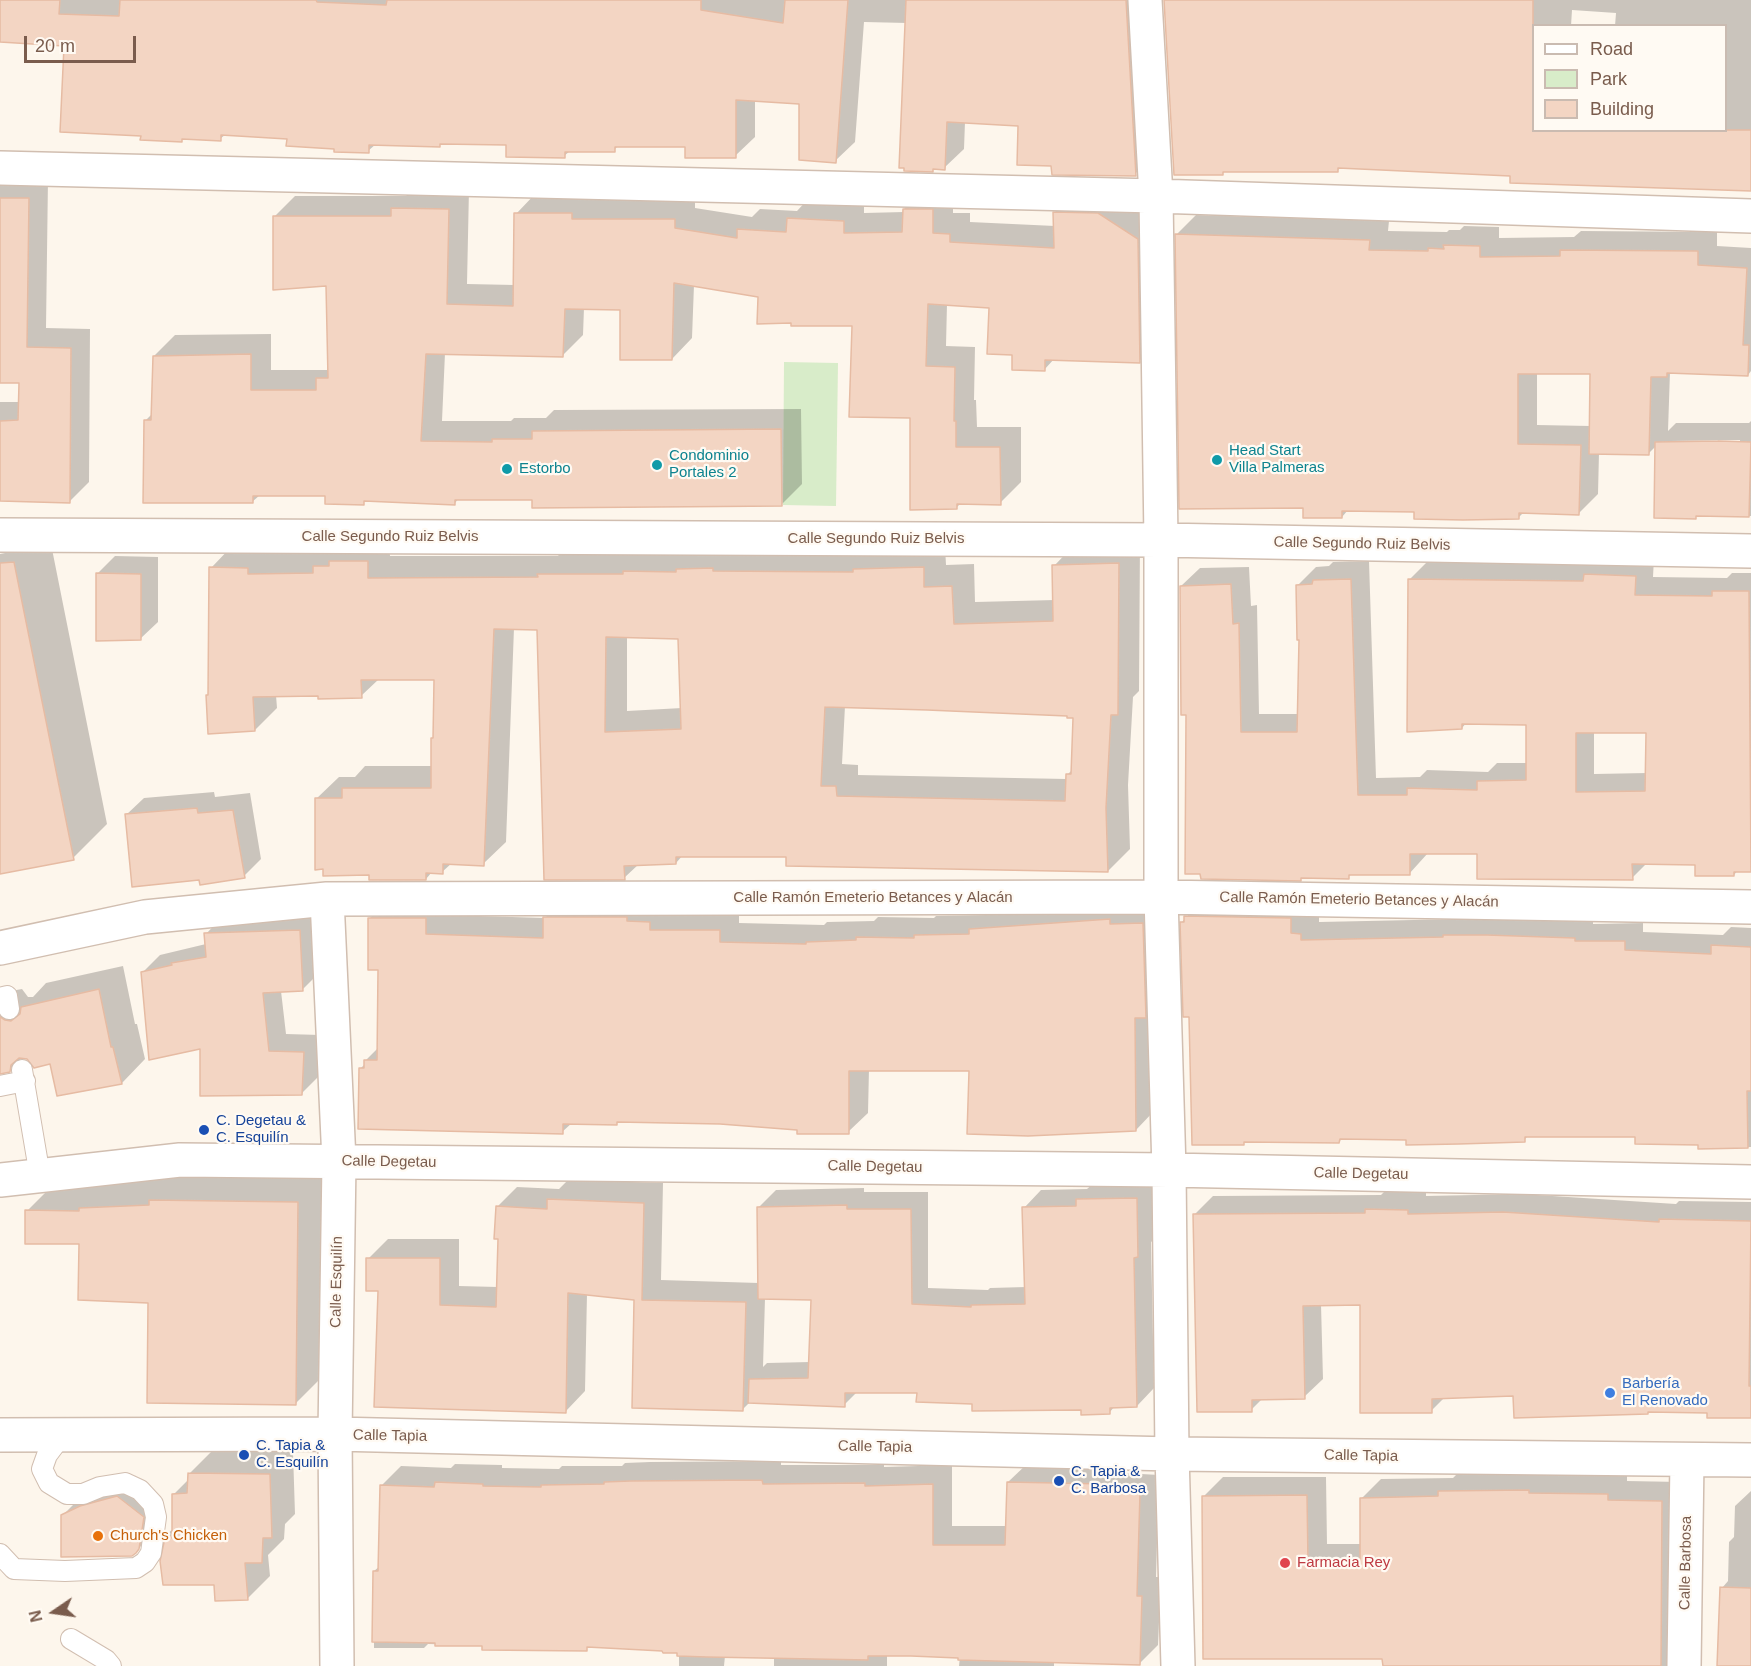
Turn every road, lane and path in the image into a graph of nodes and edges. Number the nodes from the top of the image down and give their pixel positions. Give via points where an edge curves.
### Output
1 (1145, 0) edge
2 (0, 168) edge
3 (1156, 196) junction
4 (1751, 216) edge
5 (0, 535) edge
6 (1161, 540) junction
7 (1751, 551) edge
8 (1161, 897) junction
9 (327, 899) junction
10 (1751, 907) edge
11 (0, 948) edge
12 (0, 1086) edge
13 (339, 1161) junction
14 (1169, 1170) junction
15 (40, 1176) junction
16 (0, 1180) edge
17 (1751, 1182) edge
18 (335, 1434) junction
19 (0, 1435) edge
20 (73, 1435) junction
21 (1172, 1454) junction
22 (1687, 1460) junction
23 (1751, 1460) edge
24 (0, 1554) edge
25 (71, 1639) dead end
26 (111, 1666) edge
27 (337, 1666) edge
28 (362, 1666) edge
29 (1178, 1666) edge
30 (1684, 1666) edge

1 - 3 street
2 - 3 street
3 - 4 street
3 - 6 street
5 - 6 street, Calle Segundo Ruiz Belvis
6 - 7 street, Calle Segundo Ruiz Belvis
6 - 8 street
8 - 9 street, Calle Ramón Emeterio Betances y Alacán
8 - 10 street, Calle Ramón Emeterio Betances y Alacán
8 - 14 street
9 - 11 street, Calle Ramón Emeterio Betances y Alacán via 145,917
9 - 13 street, Calle Esquilín
12 - 15 lane via 23,1076
13 - 14 street, Calle Degetau
13 - 15 street, Calle Degetau via 180,1160
13 - 18 street, Calle Esquilín
14 - 17 street, Calle Degetau
14 - 21 street
15 - 16 street, Calle Degetau
18 - 20 street, Calle Tapia
18 - 21 street, Calle Tapia
18 - 27 street, Calle Esquilín
19 - 20 street, Calle Tapia
20 - 24 lane via 56,1443 47,1455 42,1469 49,1483 67,1494 125,1483 140,1490 153,1504 156,1517 151,1553 136,1568 65,1572 14,1569
21 - 22 street, Calle Tapia
21 - 29 street
22 - 23 street, Calle Tapia
22 - 30 street, Calle Barbosa
25 - 26 lane
27 - 28 street

